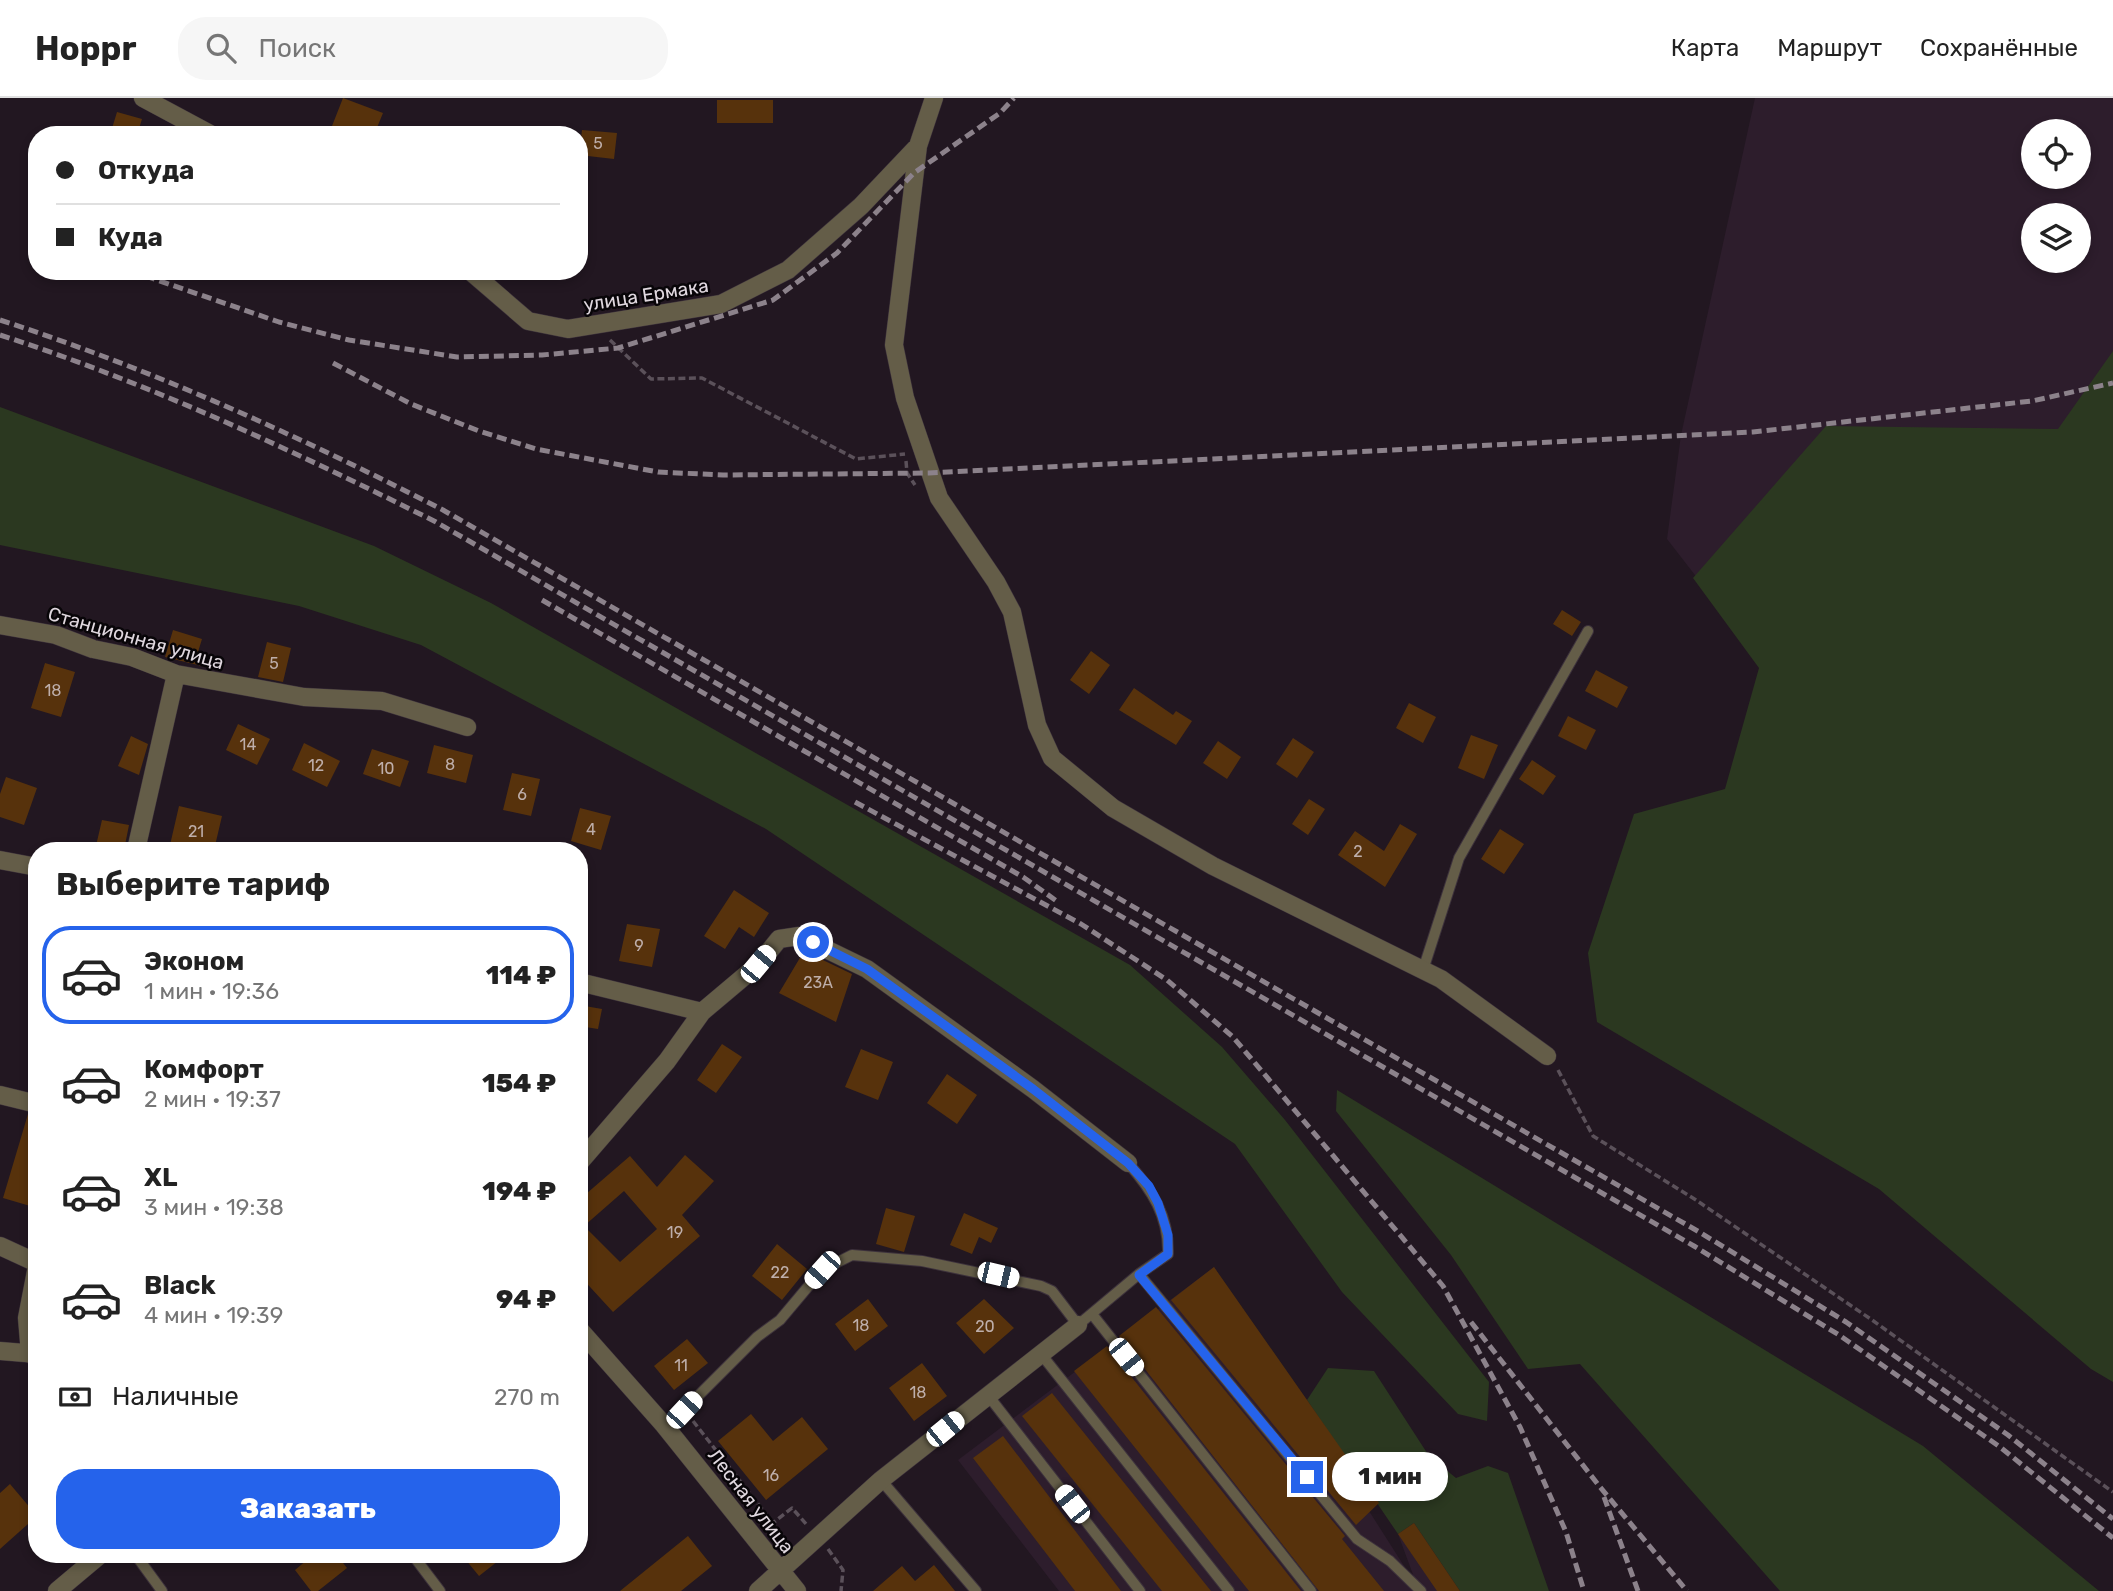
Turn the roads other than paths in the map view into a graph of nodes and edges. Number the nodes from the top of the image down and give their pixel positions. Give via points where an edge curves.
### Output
1 (143, 98) edge
2 (934, 98) edge
3 (195, 126) edge
4 (918, 146) junction
5 (480, 280) edge
6 (0, 625) edge
7 (1588, 631) dead end
8 (176, 674) junction
9 (467, 727) dead end
10 (138, 842) edge
11 (0, 859) edge
12 (28, 865) edge
13 (1423, 970) junction
14 (588, 984) edge
15 (702, 1012) junction
16 (1547, 1056) road end
17 (0, 1095) edge
18 (28, 1102) edge
19 (588, 1153) edge
20 (1128, 1163) joint
21 (0, 1246) edge
22 (28, 1260) edge
23 (1139, 1275) junction
24 (1085, 1320) junction
25 (588, 1339) edge
26 (0, 1350) edge
27 (28, 1353) edge
28 (1041, 1354) junction
29 (987, 1394) junction
30 (664, 1425) junction
31 (881, 1480) junction
32 (90, 1563) edge
33 (142, 1563) edge
34 (419, 1563) edge
35 (780, 1572) junction
36 (57, 1591) edge
37 (162, 1591) edge
38 (440, 1591) edge
39 (758, 1591) edge
40 (797, 1591) edge
41 (976, 1591) edge
42 (1140, 1591) edge
43 (1229, 1591) edge
44 (1311, 1591) edge
45 (1421, 1591) edge

1 - 3 street
2 - 4 street
4 - 5 street, улица Ермака via 861,206 788,270 721,303 568,328 528,321
4 - 13 street via 894,345 905,398 939,498 1012,612 1037,725 1052,758 1113,808 1213,866
6 - 8 street, Станционная улица via 56,635
7 - 13 lane via 1459,858
8 - 9 street, Станционная улица via 304,697 382,701
8 - 10 street
11 - 12 street
13 - 16 street
14 - 15 street
15 - 19 street via 659,1071
15 - 20 street via 758,964 779,939 799,936 867,969
17 - 18 street
20 - 23 lane via 1149,1186 1168,1235 1168,1254
21 - 22 street
23 - 24 lane
23 - 45 lane via 1357,1539
24 - 28 street
24 - 30 lane via 1041,1286 922,1261 852,1255 822,1270 780,1320
24 - 44 lane
25 - 30 street, Лесная улица
26 - 27 street
28 - 29 street
28 - 43 lane
29 - 31 street
29 - 42 lane
30 - 35 street, Лесная улица
31 - 35 street
31 - 41 lane
32 - 36 street
33 - 37 lane
34 - 38 lane
35 - 39 street
35 - 40 street, Лесная улица

